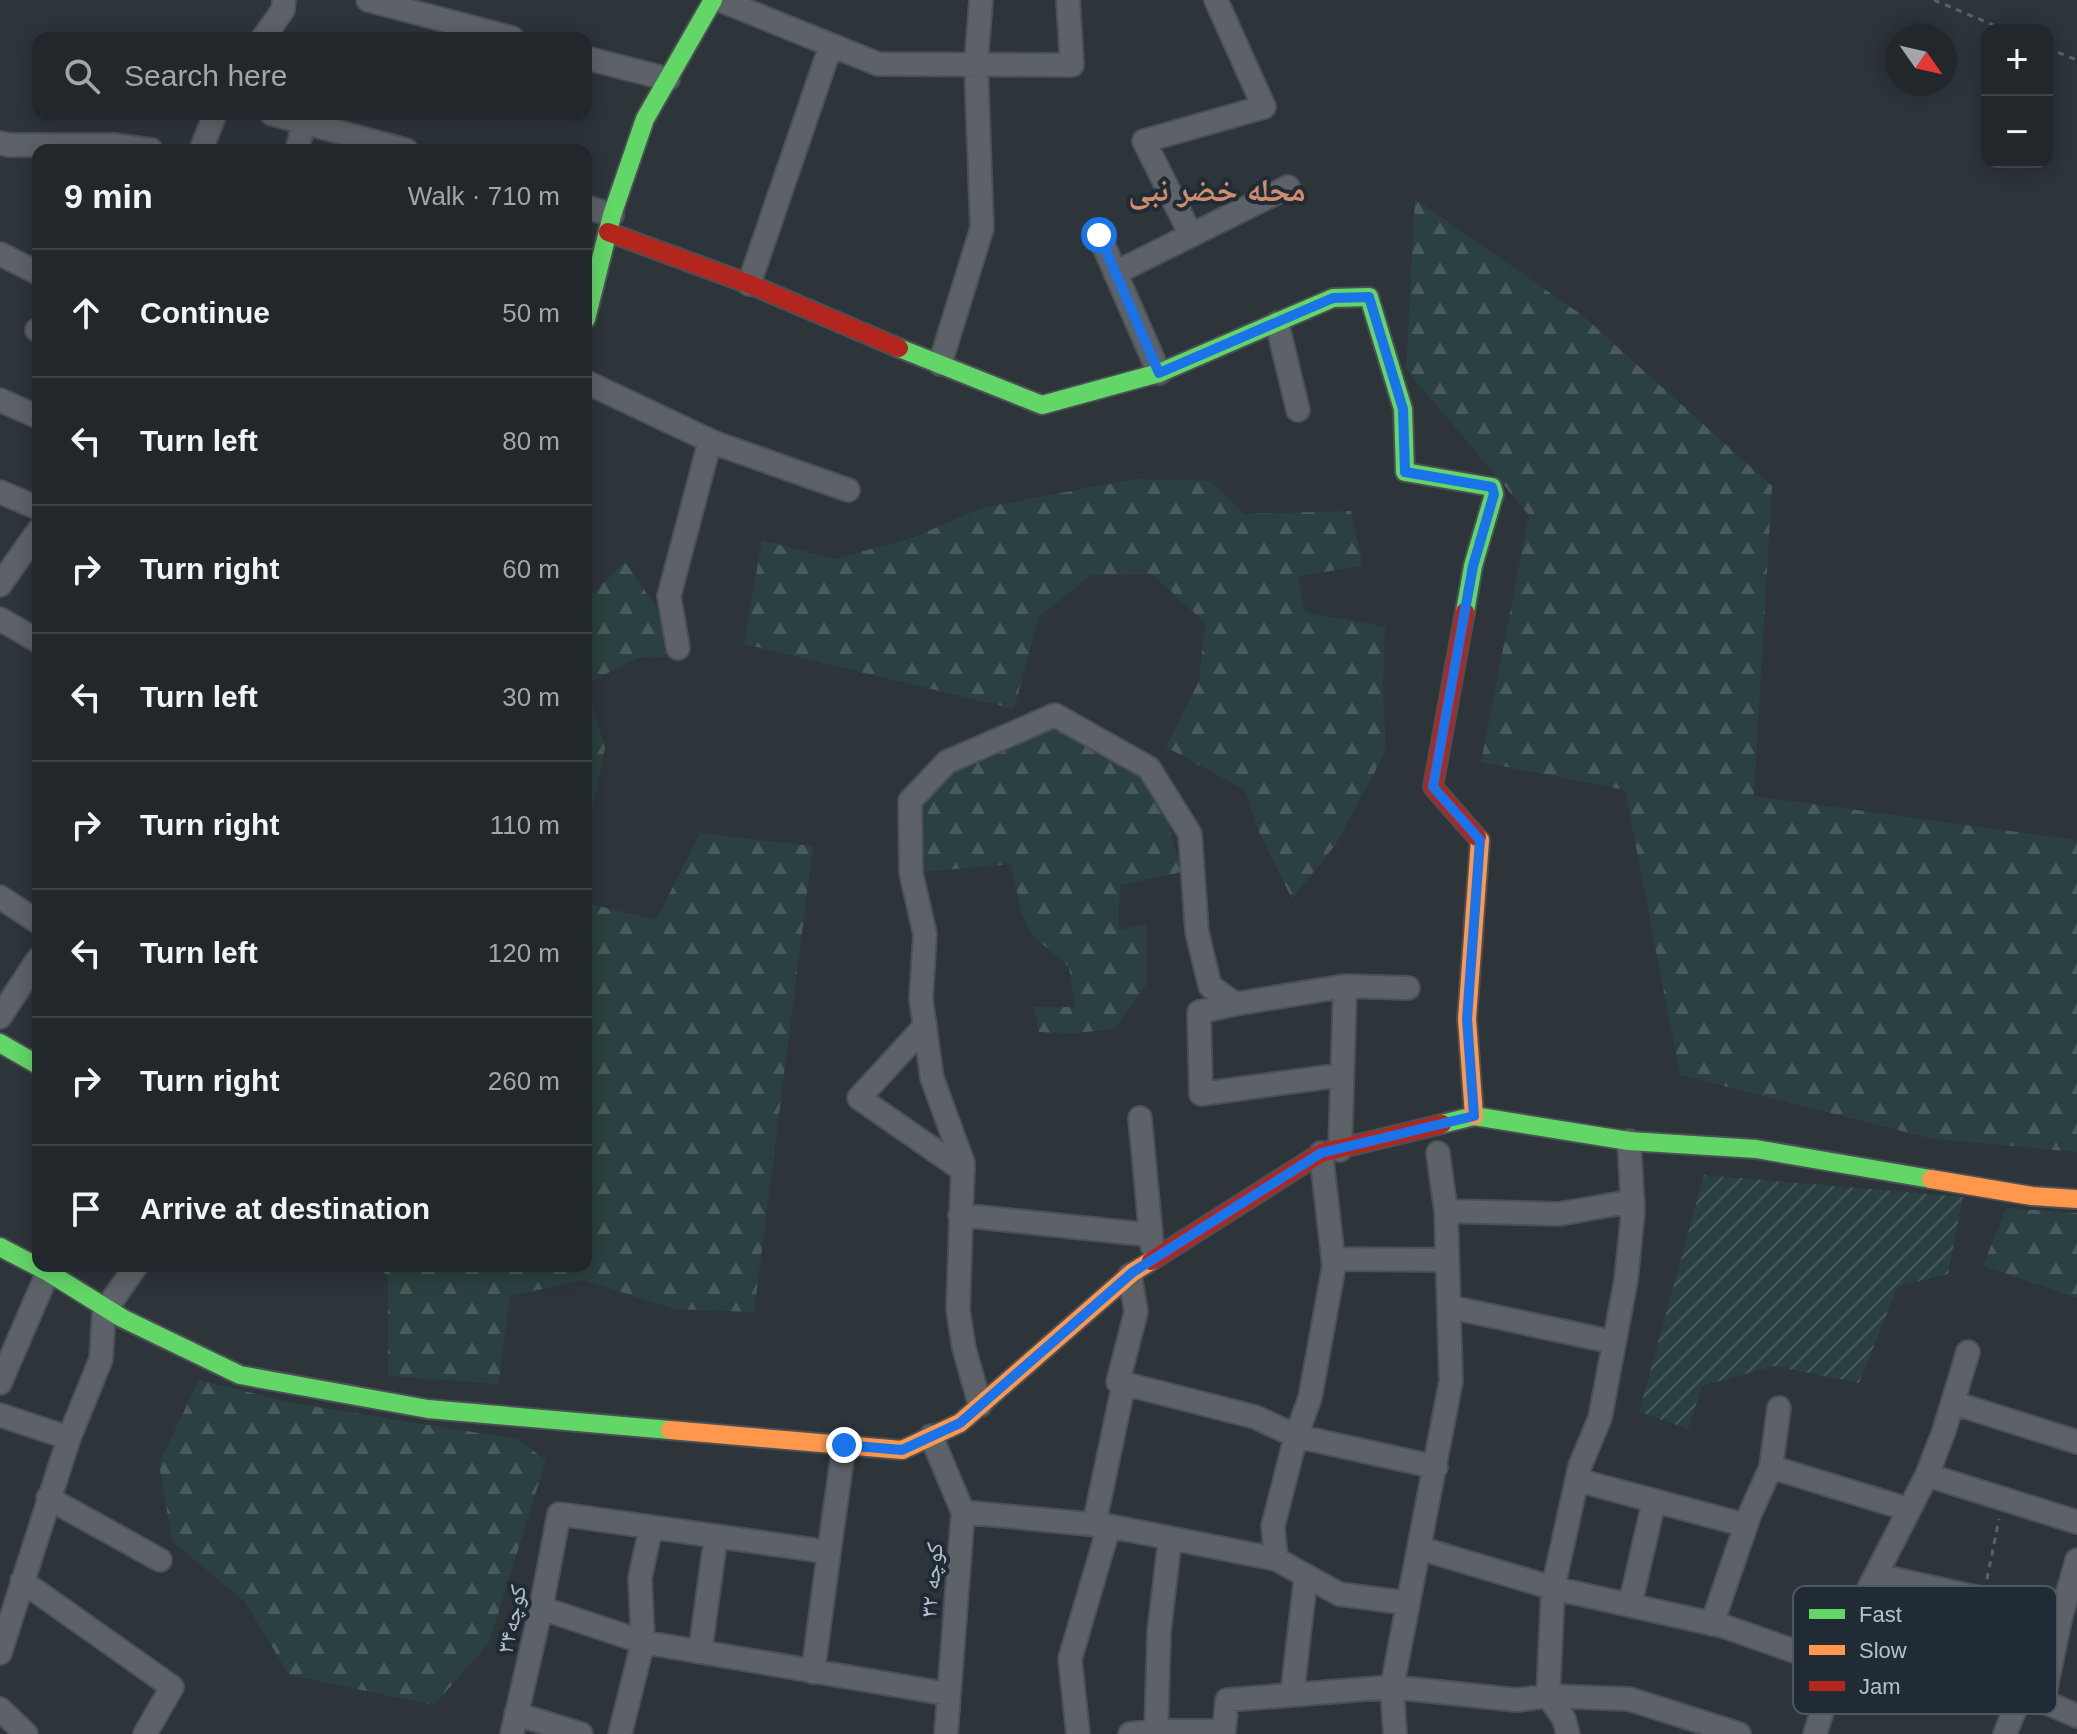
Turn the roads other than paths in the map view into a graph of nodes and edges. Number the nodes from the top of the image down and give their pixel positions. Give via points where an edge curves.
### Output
1 (284, 0) edge
2 (368, 0) edge
3 (713, 0) edge
4 (720, 0) edge
5 (981, 0) edge
6 (1068, 0) edge
7 (1216, 0) edge
8 (267, 32) edge
9 (489, 32) edge
10 (831, 45) junction
11 (592, 60) edge
12 (976, 64) junction
13 (668, 79) junction
14 (213, 120) edge
15 (296, 120) edge
16 (304, 122) junction
17 (0, 143) edge
18 (203, 144) edge
19 (298, 144) edge
20 (384, 144) edge
21 (32, 145) edge
22 (1288, 187) dead end
23 (592, 211) edge
24 (610, 223) junction
25 (1099, 235) dead end
26 (1191, 235) junction
27 (0, 254) edge
28 (32, 270) edge
29 (1115, 273) junction
30 (749, 284) junction
31 (592, 295) edge
32 (1277, 323) junction
33 (940, 364) junction
34 (1159, 373) junction
35 (592, 385) edge
36 (0, 400) edge
37 (1298, 410) dead end
38 (32, 414) edge
39 (710, 441) junction
40 (848, 490) dead end
41 (0, 492) edge
42 (32, 505) edge
43 (32, 540) edge
44 (0, 585) edge
45 (0, 619) edge
46 (32, 638) edge
47 (678, 648) dead end
48 (0, 897) edge
49 (32, 918) edge
50 (32, 968) edge
51 (1345, 986) junction
52 (1408, 988) dead end
53 (1235, 1004) junction
54 (0, 1017) edge
55 (925, 1026) junction
56 (0, 1043) edge
57 (32, 1062) edge
58 (1342, 1075) junction
59 (1474, 1116) junction
60 (1140, 1118) dead end
61 (1629, 1141) junction
62 (1331, 1151) junction
63 (1438, 1153) dead end
64 (963, 1170) junction
65 (2077, 1199) edge
66 (1633, 1201) junction
67 (1446, 1211) junction
68 (960, 1215) junction
69 (1151, 1235) junction
70 (0, 1247) edge
71 (1153, 1259) junction
72 (1333, 1259) junction
73 (1447, 1260) junction
74 (32, 1264) edge
75 (48, 1272) joint
76 (132, 1272) edge
77 (1130, 1275) junction
78 (1450, 1307) junction
79 (106, 1309) junction
80 (1613, 1342) junction
81 (1968, 1352) dead end
82 (0, 1383) edge
83 (1124, 1383) junction
84 (1954, 1403) junction
85 (980, 1405) junction
86 (1779, 1408) dead end
87 (0, 1415) edge
88 (931, 1436) junction
89 (1296, 1436) junction
90 (69, 1438) junction
91 (2077, 1442) edge
92 (844, 1445) junction
93 (1436, 1467) junction
94 (1771, 1467) junction
95 (1927, 1475) junction
96 (1577, 1480) junction
97 (48, 1498) junction
98 (1654, 1501) junction
99 (1907, 1509) junction
100 (963, 1512) junction
101 (1748, 1519) junction
102 (2077, 1522) edge
103 (1102, 1526) junction
104 (651, 1527) junction
105 (716, 1536) junction
106 (1170, 1539) junction
107 (1419, 1548) junction
108 (829, 1552) junction
109 (1276, 1559) junction
110 (160, 1560) dead end
111 (2077, 1560) edge
112 (1876, 1575) junction
113 (1306, 1576) junction
114 (22, 1581) junction
115 (1871, 1586) edge
116 (1926, 1586) edge
117 (1553, 1588) junction
118 (1407, 1603) junction
119 (6, 1604) edge
120 (1630, 1605) junction
121 (541, 1608) junction
122 (2057, 1615) edge
123 (2061, 1616) junction
124 (1712, 1624) junction
125 (2057, 1635) edge
126 (643, 1642) junction
127 (1793, 1651) edge
128 (700, 1652) junction
129 (0, 1653) edge
130 (813, 1672) junction
131 (1392, 1687) junction
132 (948, 1694) junction
133 (1292, 1695) junction
134 (1548, 1696) junction
135 (2057, 1707) edge
136 (0, 1709) edge
137 (1821, 1714) edge
138 (2013, 1714) edge
139 (2077, 1716) edge
140 (514, 1724) edge
141 (1155, 1732) edge
142 (26, 1734) edge
143 (145, 1734) edge
144 (581, 1734) edge
145 (620, 1734) edge
146 (946, 1734) edge
147 (1078, 1734) edge
148 (1130, 1734) edge
149 (1395, 1734) edge
150 (1568, 1734) edge
151 (1739, 1734) edge
152 (1815, 1734) edge
153 (2005, 1734) edge

1 - 8 street
2 - 9 street
3 - 13 street
4 - 10 street
5 - 12 street
6 - 12 street via 1072,65
7 - 26 street via 1264,107 1144,141
10 - 12 street via 878,64
10 - 30 street
11 - 13 street
12 - 33 street via 982,228
13 - 24 street via 645,119
14 - 18 street
15 - 16 street
16 - 19 street
16 - 20 street
17 - 21 street
22 - 26 street
23 - 24 street
24 - 30 street
24 - 31 street
25 - 29 street
26 - 29 street
27 - 28 street
29 - 34 street
30 - 33 street
32 - 34 street
32 - 37 street
32 - 59 street via 1333,298 1369,297 1403,409 1405,472 1492,487 1494,494 1473,566 1433,787 1480,840 1467,1019
33 - 34 street via 1042,405
35 - 39 street
36 - 38 street
39 - 40 street
39 - 47 street via 669,596
41 - 42 street
43 - 44 street
45 - 46 street
48 - 49 street
50 - 54 street
51 - 52 street
51 - 53 street
51 - 58 street
53 - 55 street via 1210,986 1197,932 1190,834 1155,777 1149,768 1055,715 947,762 910,801 911,873 925,934
53 - 58 street via 1199,1012 1201,1094
55 - 64 street via 932,1078
55 - 64 street via 859,1098
56 - 57 street
58 - 62 street
59 - 61 street
59 - 62 street
60 - 69 street
61 - 65 street via 1756,1149
61 - 66 street
62 - 71 street
62 - 72 street
63 - 67 street
64 - 68 street
66 - 67 street via 1559,1214
66 - 80 street via 1626,1280
67 - 73 street
68 - 69 street
68 - 85 street via 958,1310
69 - 71 street
70 - 74 street
71 - 77 street
72 - 73 street
72 - 89 street via 1310,1398
73 - 78 street
75 - 79 street
75 - 82 street
76 - 79 street
77 - 83 street via 1136,1312 1118,1382
77 - 85 street
78 - 80 street
78 - 93 street via 1451,1381
79 - 90 street via 101,1359
79 - 92 street via 240,1375 267,1381 428,1409
80 - 96 street via 1600,1418
81 - 84 street
83 - 89 street via 1255,1417
83 - 103 street
84 - 91 street
84 - 95 street
85 - 88 street via 960,1423
86 - 94 street
87 - 90 street
88 - 92 street via 902,1450
88 - 100 street, کوچه ۳۲
89 - 93 street
89 - 109 street via 1273,1526
90 - 97 street
92 - 108 street
93 - 107 street
94 - 99 street
94 - 101 street
95 - 99 street
95 - 102 street
96 - 98 street
96 - 117 street
97 - 110 street
97 - 114 street
98 - 101 street via 1745,1525
98 - 120 street
99 - 112 street
100 - 103 street
100 - 132 street, کوچه ۳۲
101 - 124 street
103 - 106 street
103 - 147 street via 1070,1659
104 - 105 street
104 - 121 street, کوچه۳۴ via 559,1514
104 - 126 street via 640,1578
105 - 108 street
105 - 128 street
106 - 109 street
106 - 141 street
107 - 117 street
107 - 118 street
108 - 130 street
109 - 113 street
111 - 123 street
112 - 115 street
112 - 116 street
113 - 118 street via 1339,1594
113 - 133 street
114 - 119 street
114 - 143 street via 172,1687
117 - 120 street
117 - 134 street
118 - 131 street
119 - 129 street
120 - 124 street
121 - 126 street
121 - 140 street, کوچه۳۴
122 - 123 street
123 - 125 street
124 - 127 street
126 - 128 street
126 - 145 street
128 - 130 street
130 - 132 street
131 - 133 street
131 - 134 street via 1517,1700
131 - 149 street
132 - 146 street, کوچه ۳۲
133 - 141 street via 1227,1700 1224,1731
134 - 150 street
134 - 151 street via 1629,1699
135 - 139 street
136 - 142 street
137 - 152 street
138 - 153 street
140 - 144 street
141 - 148 street

